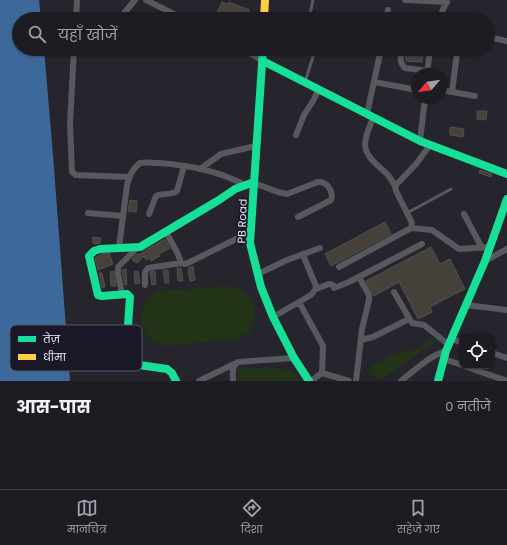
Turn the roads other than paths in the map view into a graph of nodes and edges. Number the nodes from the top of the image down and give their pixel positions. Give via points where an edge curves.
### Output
1 (77, 0) edge
2 (135, 0) edge
3 (146, 0) edge
4 (265, 0) edge
5 (313, 0) edge
6 (405, 0) edge
7 (447, 1) edge
8 (76, 12) edge
9 (125, 12) edge
10 (169, 12) edge
11 (264, 12) edge
12 (310, 12) edge
13 (442, 12) edge
14 (495, 38) edge
15 (507, 41) edge
16 (74, 56) edge
17 (255, 56) edge
18 (263, 56) edge
19 (313, 56) edge
20 (380, 56) edge
21 (401, 56) edge
22 (429, 56) edge
23 (457, 56) edge
24 (263, 61) junction
25 (428, 68) edge
26 (411, 69) edge
27 (305, 82) junction
28 (374, 82) junction
29 (319, 89) junction
30 (411, 89) edge
31 (447, 91) edge
32 (452, 92) junction
33 (475, 96) dead end
34 (424, 104) edge
35 (370, 116) junction
36 (296, 135) dead end
37 (420, 141) junction
38 (430, 145) junction
39 (256, 146) junction
40 (184, 166) junction
41 (200, 169) junction
42 (507, 174) edge
43 (129, 177) junction
44 (254, 182) junction
45 (243, 184) junction
46 (395, 186) junction
47 (451, 189) dead end
48 (506, 204) edge
49 (88, 213) dead end
50 (407, 213) junction
51 (149, 214) dead end
52 (464, 214) dead end
53 (122, 216) junction
54 (298, 217) dead end
55 (412, 228) junction
56 (166, 232) junction
57 (238, 238) dead end
58 (422, 244) dead end
59 (119, 247) junction
60 (486, 247) junction
61 (137, 248) junction
62 (320, 248) dead end
63 (507, 249) edge
64 (303, 255) junction
65 (485, 260) junction
66 (181, 263) junction
67 (339, 267) dead end
68 (258, 274) junction
69 (359, 277) junction
70 (146, 285) dead end
71 (316, 289) junction
72 (394, 292) dead end
73 (122, 294) junction
74 (299, 302) junction
75 (466, 305) junction
76 (507, 310) edge
77 (273, 317) junction
78 (409, 319) junction
79 (129, 325) edge
80 (361, 340) junction
81 (459, 345) edge
82 (447, 348) junction
83 (495, 354) edge
84 (294, 358) junction
85 (507, 358) edge
86 (459, 362) edge
87 (234, 364) junction
88 (142, 365) edge
89 (472, 369) edge
90 (322, 373) junction
91 (202, 380) edge
92 (176, 381) edge
93 (233, 381) edge
94 (309, 381) edge
95 (313, 381) edge
96 (350, 381) edge
97 (356, 381) edge
98 (401, 381) edge
99 (438, 381) edge
100 (507, 381) edge

1 - 8 street
2 - 9 street
3 - 10 street
4 - 11 street
5 - 12 lane
6 - 7 street
7 - 13 street
14 - 15 street
16 - 43 street via 70,125 72,172 76,175
17 - 24 street
18 - 24 street, PB Road
19 - 27 lane
20 - 28 street
21 - 26 street via 403,66
22 - 25 street
23 - 32 street
24 - 27 street
24 - 39 street, PB Road
27 - 29 street
28 - 30 street
28 - 35 street
29 - 35 street
29 - 36 street
31 - 32 street
32 - 33 street
34 - 37 street
35 - 37 street
35 - 46 street via 365,146 367,152
37 - 38 street
38 - 42 street
38 - 46 street
39 - 41 street via 221,154
39 - 44 street, PB Road
40 - 41 street
40 - 43 street via 143,162 137,164
40 - 51 street via 177,191 156,196
41 - 45 street
43 - 53 street
44 - 45 street
44 - 54 street via 287,194 318,182 326,183 332,193 331,200
44 - 68 street, PB Road via 250,243
45 - 56 street
46 - 50 street
47 - 50 lane
48 - 60 street
49 - 53 street
50 - 55 street
52 - 60 street
53 - 59 street
55 - 60 street via 432,230 459,250
55 - 67 street
56 - 61 street
56 - 66 street
57 - 66 street via 190,262
58 - 69 street
59 - 61 street
59 - 73 street via 102,248 90,254 89,259 98,295
60 - 65 street
61 - 73 street via 118,267
62 - 64 street
63 - 65 street
64 - 68 street
64 - 71 street
65 - 75 street
66 - 70 street via 148,268 145,272
68 - 77 street, PB Road
69 - 71 street via 334,288 328,284
69 - 80 street via 369,295
71 - 74 street
72 - 78 street
73 - 79 street via 129,295 131,301
74 - 77 street
74 - 90 street via 324,346
75 - 76 street
75 - 82 street
77 - 84 street, PB Road
78 - 80 street via 373,337
78 - 82 street via 414,324 424,326
80 - 97 street
81 - 82 street
82 - 86 street
82 - 98 street
82 - 99 street
83 - 85 street
84 - 87 street via 242,361
84 - 94 street, PB Road
87 - 91 street
87 - 93 street
88 - 92 street via 167,369
89 - 100 street
90 - 95 street
90 - 96 street

